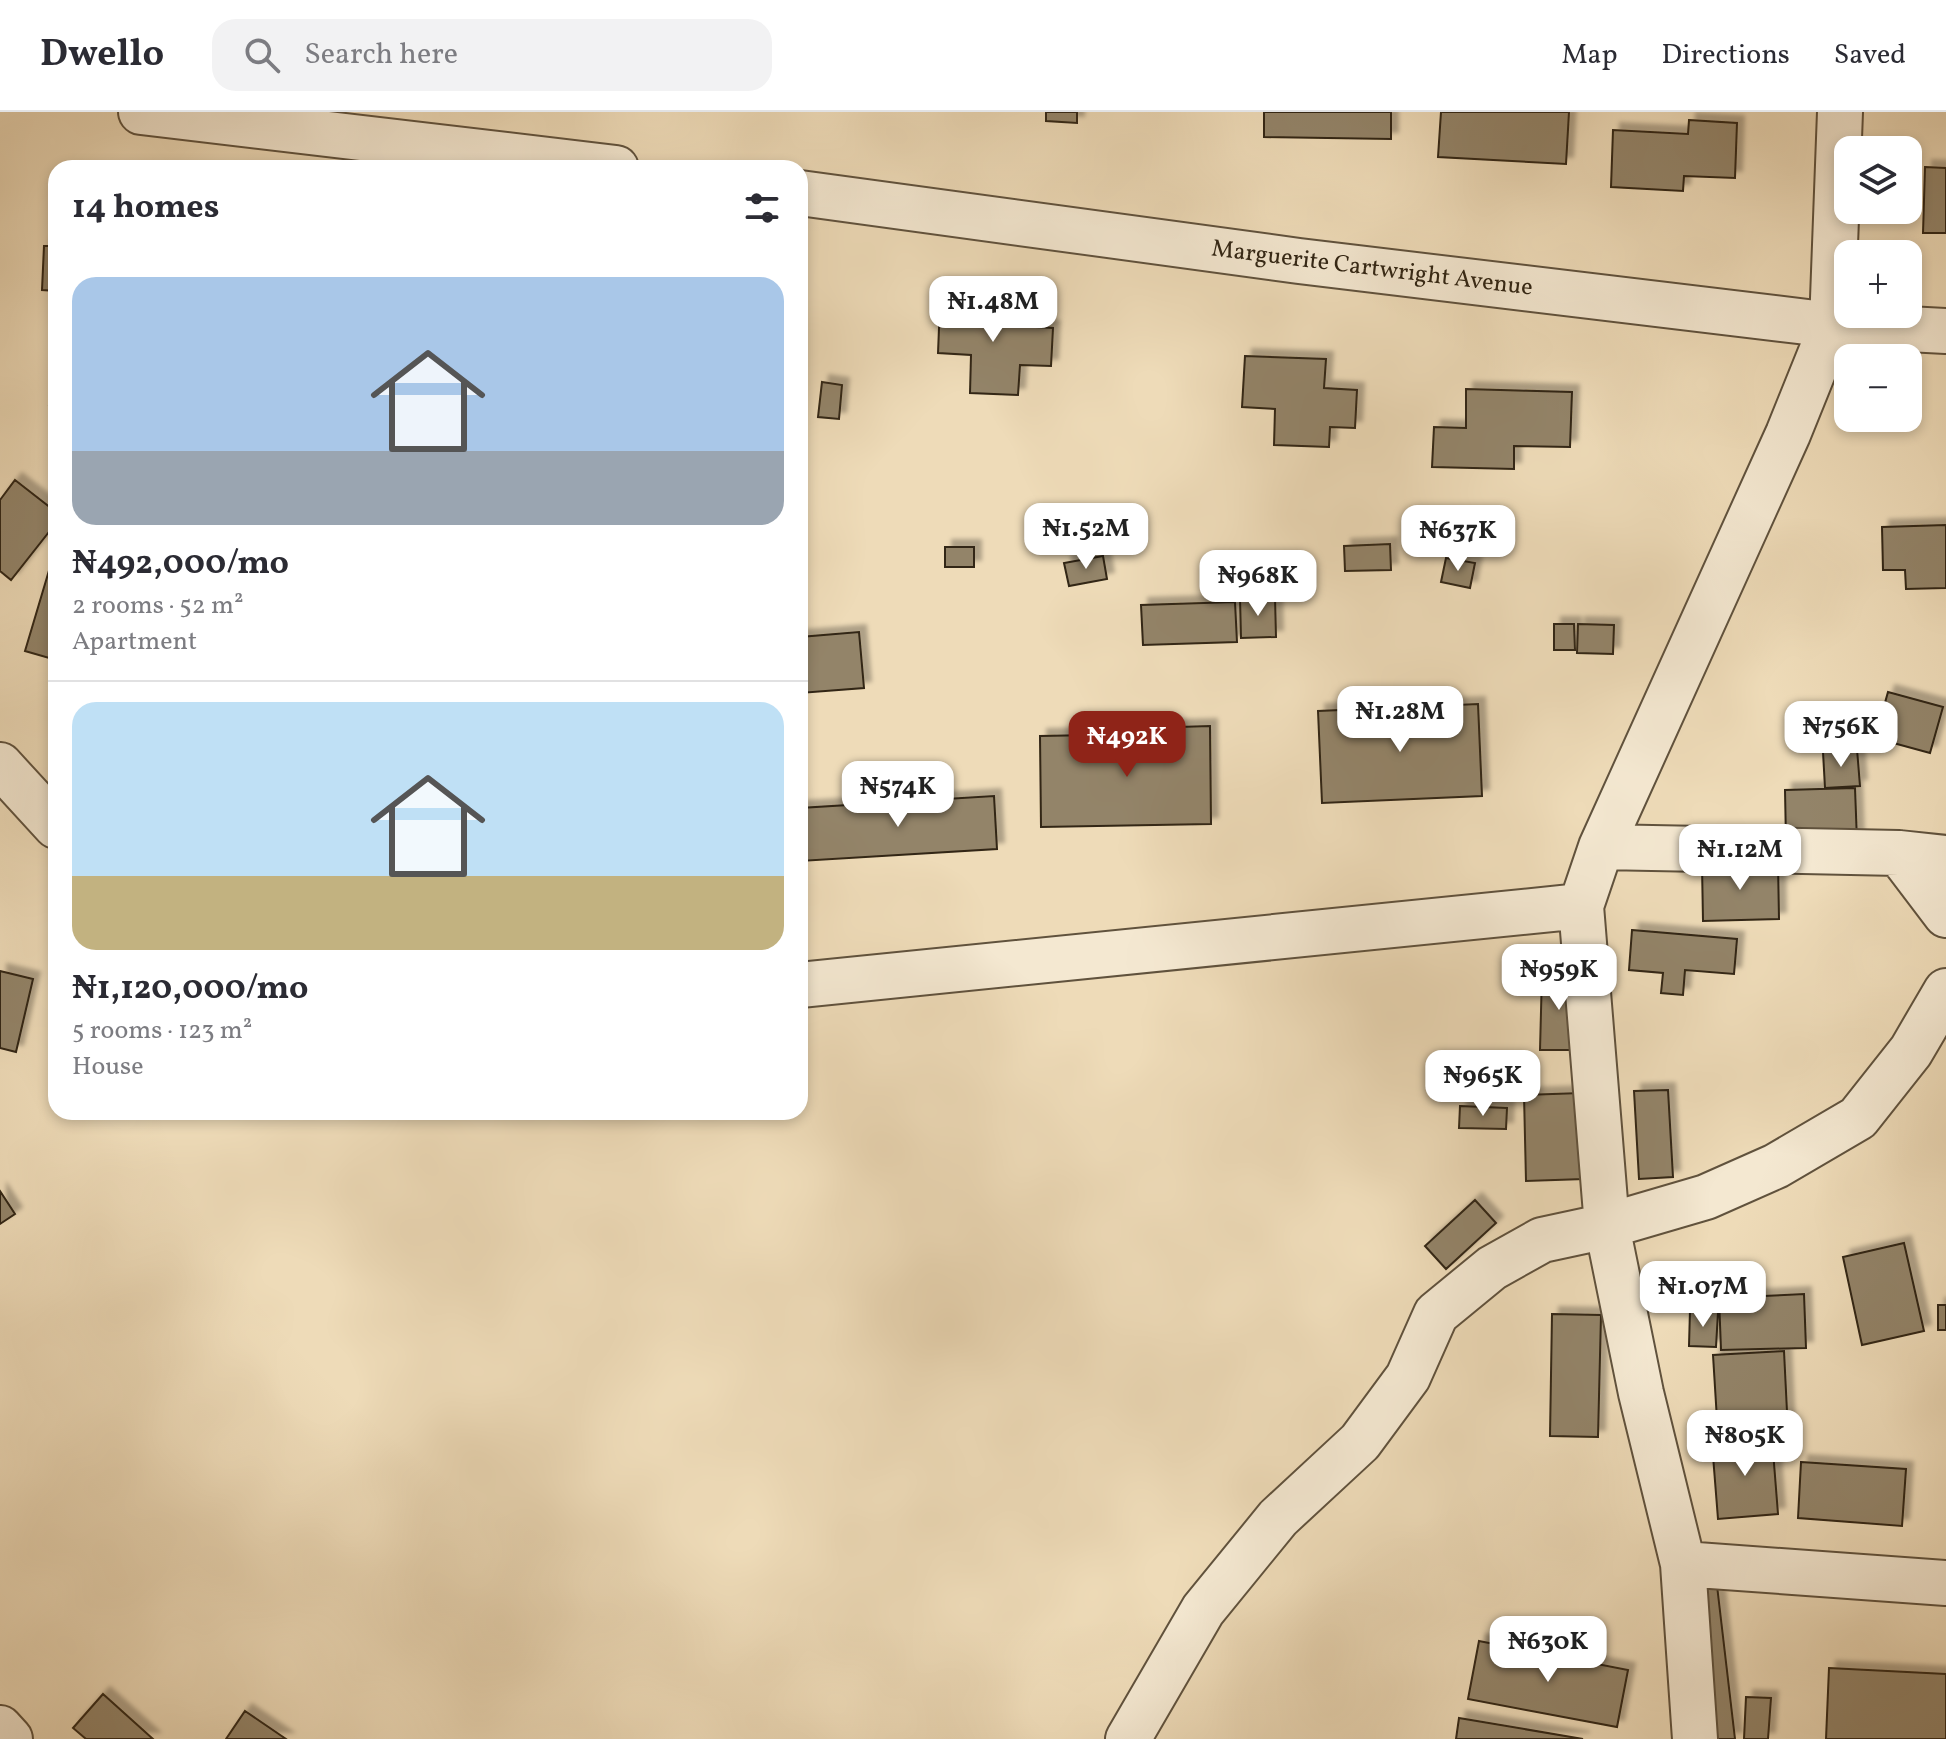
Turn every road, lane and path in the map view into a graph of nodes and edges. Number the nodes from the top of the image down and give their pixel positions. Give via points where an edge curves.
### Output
1 (141, 112) edge
2 (1840, 112) edge
3 (548, 160) edge
4 (808, 194) edge
5 (1832, 325) junction
6 (1946, 331) edge
7 (0, 765) edge
8 (48, 817) edge
9 (1601, 847) junction
10 (1899, 853) junction
11 (1946, 858) edge
12 (1581, 906) junction
13 (1946, 915) edge
14 (808, 984) edge
15 (1946, 991) edge
16 (1607, 1226) junction
17 (1683, 1564) junction
18 (1946, 1583) edge
19 (0, 1728) edge
20 (10, 1739) edge
21 (1128, 1739) edge
22 (1695, 1739) edge

1 - 3 street
2 - 5 street
4 - 5 street, Marguerite Cartwright Avenue via 1299,261
5 - 6 street, Marguerite Cartwright Avenue
5 - 9 street
7 - 8 street
9 - 10 street
9 - 12 street
10 - 11 street
10 - 13 street
12 - 14 street
12 - 16 street
15 - 16 street via 1911,1051 1858,1118 1776,1166 1706,1197
16 - 17 street
16 - 21 street via 1542,1240 1492,1268 1436,1314 1408,1377 1360,1442 1278,1518 1203,1610
17 - 18 street
17 - 22 street
19 - 20 street

